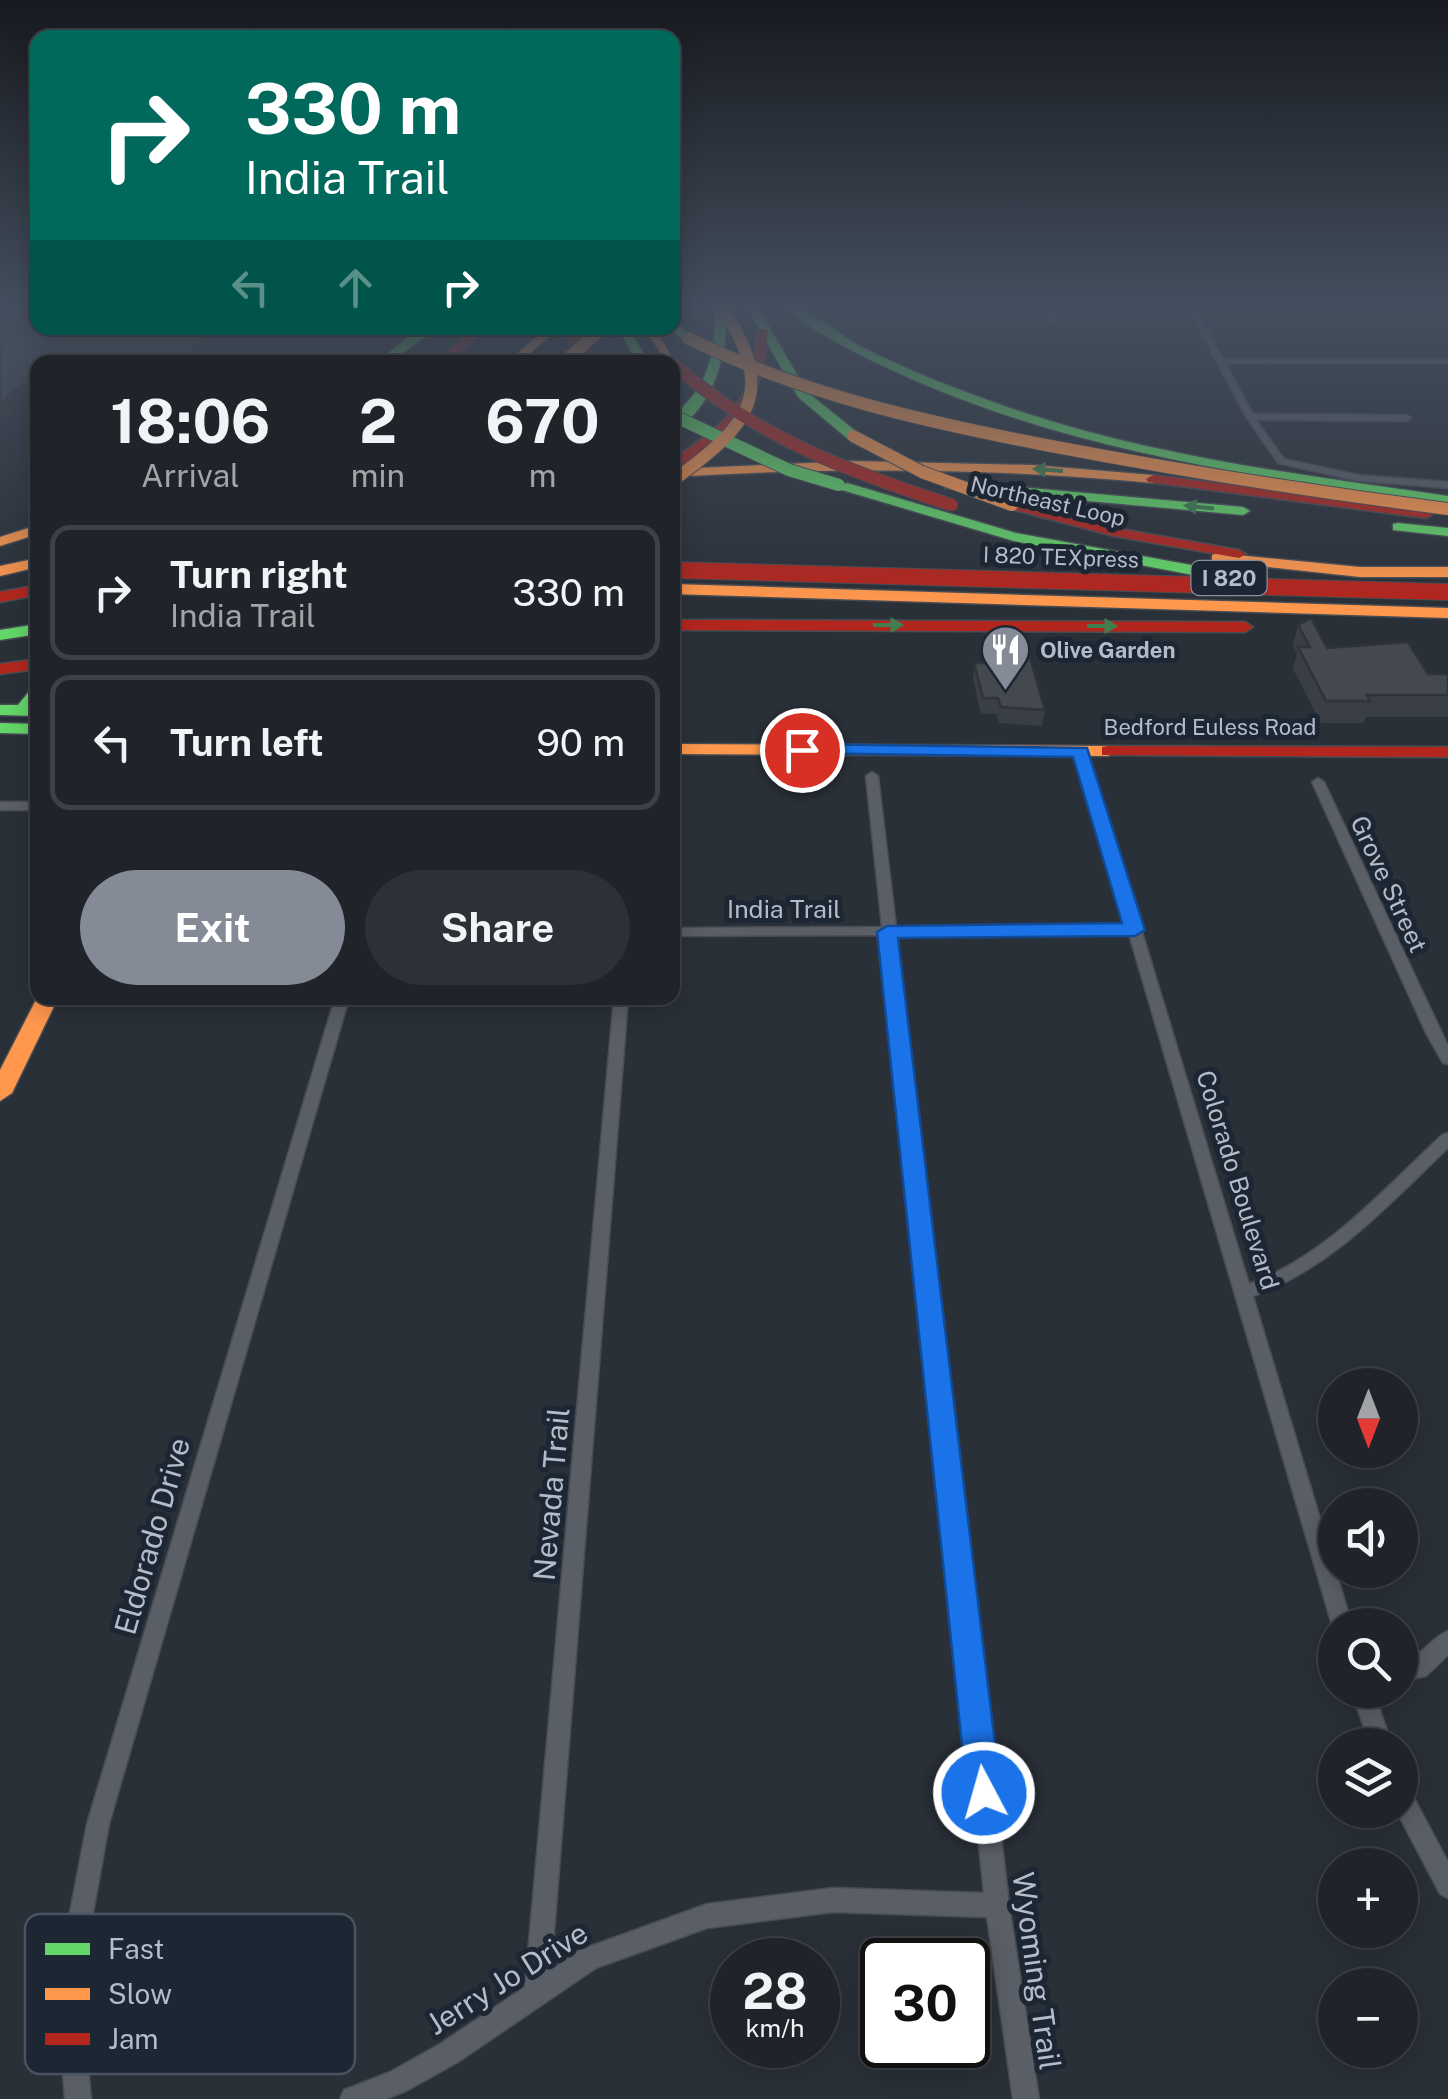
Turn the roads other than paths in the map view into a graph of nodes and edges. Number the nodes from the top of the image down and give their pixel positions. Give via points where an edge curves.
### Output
1 (687, 404) edge
2 (719, 404) edge
3 (745, 404) edge
4 (749, 404) edge
5 (814, 404) edge
6 (873, 404) edge
7 (994, 404) edge
8 (1243, 404) edge
9 (1250, 417) junction
10 (1408, 418) dead end
11 (680, 419) edge
12 (680, 460) edge
13 (680, 473) edge
14 (680, 475) edge
15 (734, 475) junction
16 (680, 481) edge
17 (1448, 486) edge
18 (847, 487) junction
19 (1448, 500) edge
20 (1448, 513) edge
21 (1448, 528) edge
22 (30, 531) edge
23 (0, 542) edge
24 (680, 560) edge
25 (30, 564) edge
26 (680, 570) edge
27 (0, 571) edge
28 (1360, 572) junction
29 (1448, 572) edge
30 (30, 578) edge
31 (1448, 582) edge
32 (0, 584) edge
33 (680, 588) edge
34 (30, 591) edge
35 (1448, 592) edge
36 (0, 597) edge
37 (985, 597) junction
38 (30, 601) edge
39 (1448, 601) edge
40 (0, 605) edge
41 (680, 609) edge
42 (30, 610) edge
43 (680, 611) edge
44 (1448, 613) edge
45 (0, 615) edge
46 (791, 624) junction
47 (680, 625) edge
48 (30, 626) edge
49 (0, 627) edge
50 (30, 628) edge
51 (1448, 628) edge
52 (0, 635) edge
53 (30, 647) edge
54 (0, 652) edge
55 (30, 665) edge
56 (0, 669) edge
57 (30, 675) edge
58 (0, 678) edge
59 (680, 749) edge
60 (1081, 752) junction
61 (1448, 752) edge
62 (872, 776) dead end
63 (1318, 782) dead end
64 (0, 806) edge
65 (30, 806) edge
66 (1135, 930) junction
67 (680, 932) edge
68 (887, 932) junction
69 (44, 1005) edge
70 (340, 1005) edge
71 (620, 1005) edge
72 (1448, 1058) edge
73 (0, 1093) edge
74 (1448, 1139) edge
75 (1243, 1292) junction
76 (1337, 1608) edge
77 (1448, 1640) edge
78 (1418, 1669) edge
79 (1418, 1828) edge
80 (1448, 1886) edge
81 (996, 1905) junction
82 (81, 1914) edge
83 (538, 1995) junction
84 (76, 2074) edge
85 (78, 2099) edge
86 (353, 2099) edge
87 (1026, 2099) edge

1 - 18 main road, I 820, bridge via 740,438
2 - 28 main road, Northeast Loop / I 820, bridge via 847,470 952,505 1155,550
3 - 12 main road via 724,430
4 - 14 main road, bridge via 734,430
5 - 28 main road, bridge via 854,436 922,472 1012,505 1167,542
6 - 20 main road, bridge via 1175,469
7 - 19 main road via 1260,471
8 - 9 street
9 - 10 street
9 - 17 street via 1282,461 1358,478
11 - 18 main road, bridge via 789,470
13 - 15 main road, bridge
15 - 16 main road
20 -> 15 main road, bridge via 992,466 808,465
21 -> 15 main road via 994,488
18 - 39 main road, Northeast Loop / I 820 via 1014,536 1153,565
22 - 23 main road
24 - 31 main road, I 820 TEXpress
25 - 27 main road
26 - 35 main road, I 820 TEXpress, bridge
28 - 29 main road, Northeast Loop / I 820
30 - 32 main road
33 - 37 main road
34 - 36 main road
37 - 41 main road
37 - 44 main road
38 - 40 main road
42 - 45 main road
43 - 46 main road
46 - 47 main road
46 -> 51 main road
48 - 49 main road
50 - 52 main road
53 - 54 main road
55 - 56 main road
57 - 58 main road
59 - 60 main road, Bedford Euless Road
60 - 61 main road, Bedford Euless Road
60 - 66 street, Colorado Boulevard
62 - 68 street, Wyoming Trail
63 - 72 street, Grove Street
64 - 65 street
66 - 68 street, India Trail
66 - 75 street, Colorado Boulevard
67 - 68 street, India Trail
68 - 81 street, Wyoming Trail
69 - 73 main road
70 - 82 street, Eldorado Drive via 98,1824
71 - 83 street, Nevada Trail
74 - 75 street via 1306,1265
75 - 76 street, Colorado Boulevard
77 - 78 street
79 - 80 street
81 - 83 street, Jerry Jo Drive via 833,1900 706,1916 589,1958
81 - 87 street, Wyoming Trail
83 - 86 street, Jerry Jo Drive via 449,2053
84 - 85 street, Eldorado Drive

